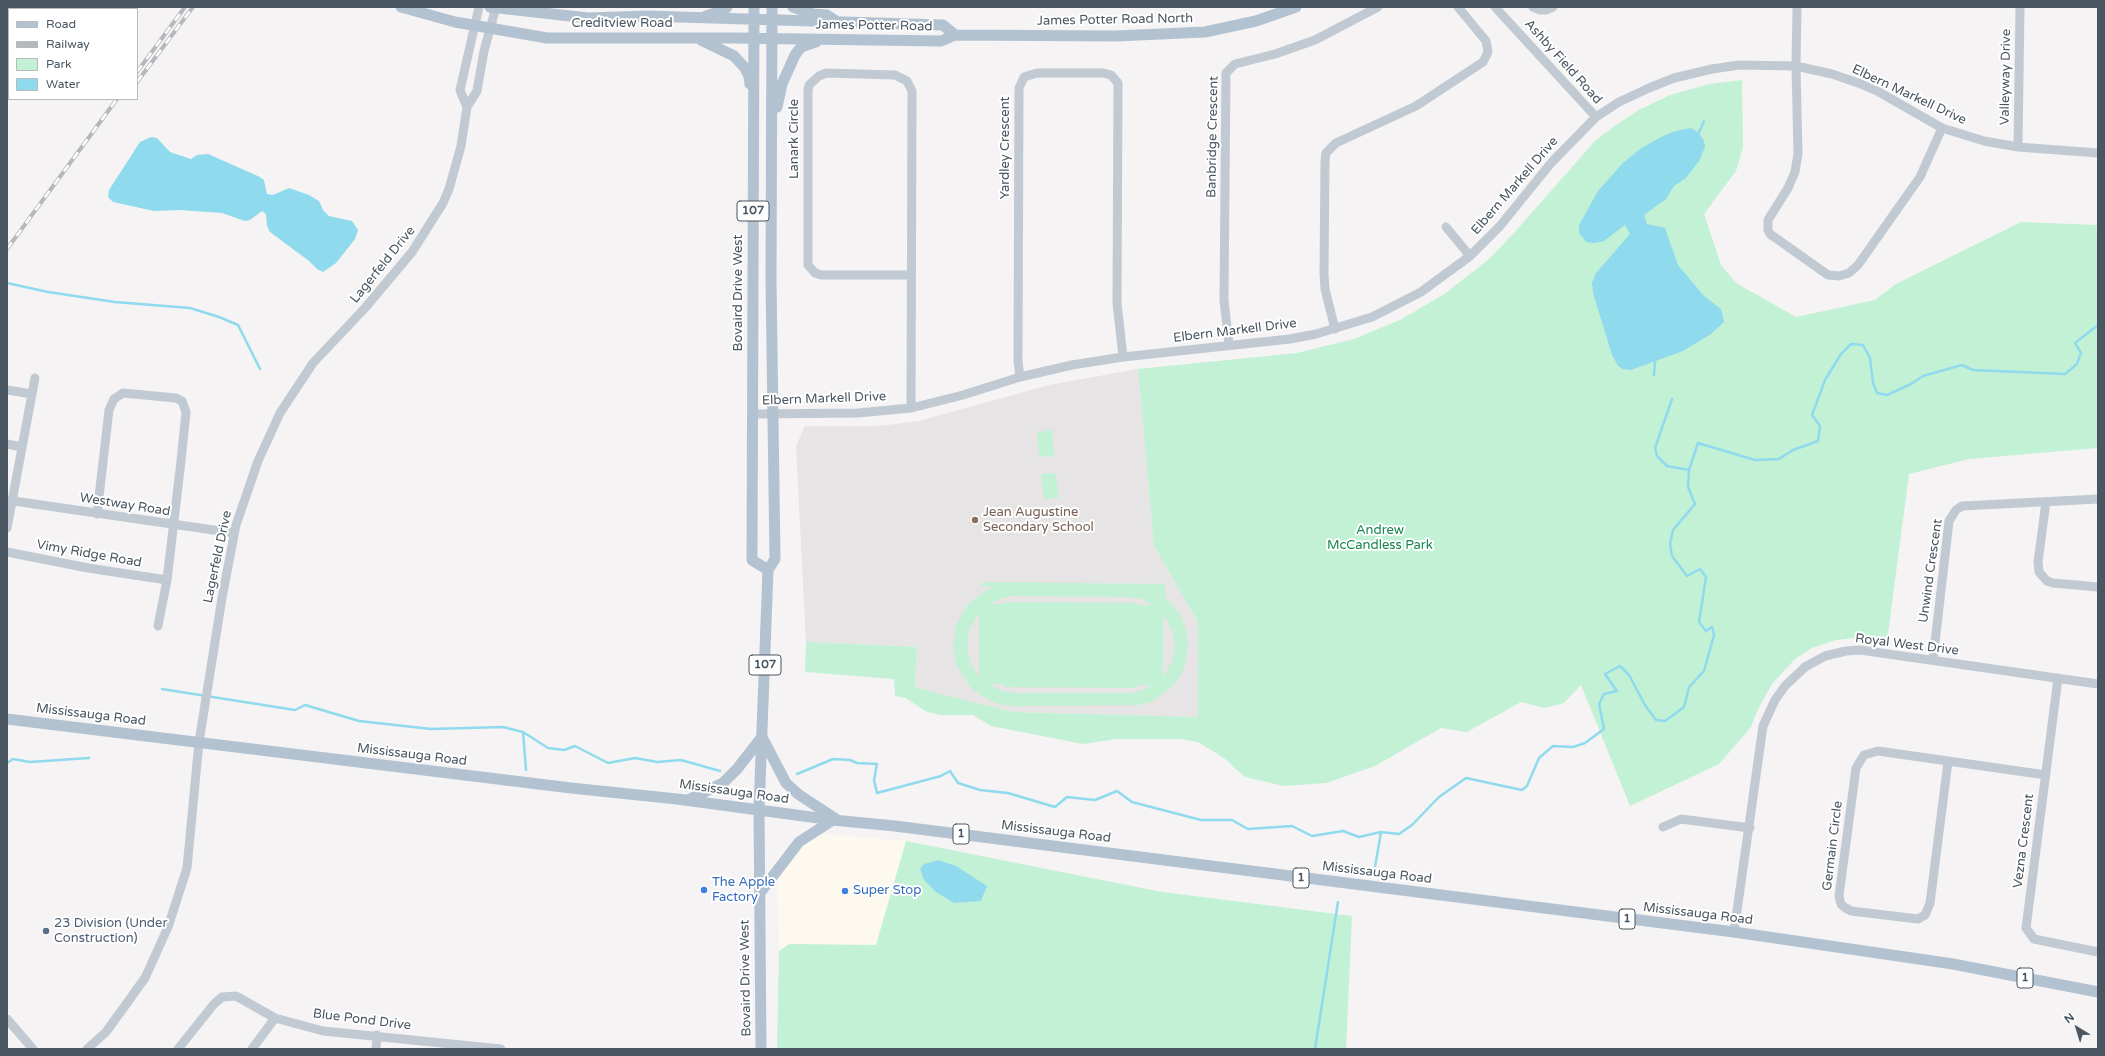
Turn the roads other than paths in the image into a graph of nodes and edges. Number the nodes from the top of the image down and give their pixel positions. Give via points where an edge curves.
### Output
1 (401, 7) edge
2 (479, 7) edge
3 (494, 7) edge
4 (727, 7) edge
5 (754, 7) edge
6 (772, 7) edge
7 (793, 7) edge
8 (1296, 7) edge
9 (1378, 7) edge
10 (1458, 7) edge
11 (1496, 7) edge
12 (1533, 7) edge
13 (1553, 7) edge
14 (1797, 7) edge
15 (2020, 7) edge
16 (695, 18) junction
17 (754, 21) junction
18 (772, 21) junction
19 (838, 23) junction
20 (474, 25) junction
21 (490, 29) junction
22 (955, 35) junction
23 (694, 38) junction
24 (754, 38) junction
25 (772, 38) junction
26 (833, 39) junction
27 (1796, 66) junction
28 (467, 107) junction
29 (754, 111) junction
30 (1596, 117) junction
31 (772, 125) junction
32 (1942, 128) junction
33 (2018, 147) junction
34 (2098, 153) edge
35 (1446, 227) dead end
36 (1470, 256) junction
37 (911, 275) junction
38 (1335, 329) junction
39 (1229, 345) junction
40 (1124, 357) junction
41 (1020, 377) junction
42 (35, 378) dead end
43 (7, 390) edge
44 (32, 394) junction
45 (911, 408) junction
46 (753, 414) junction
47 (774, 414) junction
48 (7, 444) edge
49 (22, 447) junction
50 (2098, 499) edge
51 (9, 500) edge
52 (2046, 502) junction
53 (97, 514) junction
54 (173, 526) junction
55 (7, 528) edge
56 (234, 534) junction
57 (7, 552) edge
58 (768, 570) junction
59 (167, 580) junction
60 (2098, 587) edge
61 (158, 626) dead end
62 (1933, 660) junction
63 (2058, 678) junction
64 (2098, 684) edge
65 (7, 719) edge
66 (762, 737) junction
67 (199, 742) junction
68 (1948, 762) junction
69 (2046, 775) junction
70 (688, 800) junction
71 (759, 809) junction
72 (836, 821) junction
73 (1663, 827) dead end
74 (1750, 828) junction
75 (760, 893) junction
76 (1734, 932) junction
77 (2098, 952) edge
78 (2098, 992) edge
79 (275, 1018) junction
80 (7, 1019) edge
81 (377, 1035) junction
82 (33, 1049) edge
83 (87, 1049) edge
84 (178, 1049) edge
85 (252, 1049) edge
86 (376, 1049) edge
87 (501, 1049) edge
88 (761, 1049) edge

1 - 20 main road
2 - 20 street, Lagerfeld Drive
3 - 16 main road, Creditview Road via 588,18
3 - 21 street, Lagerfeld Drive
4 - 16 main road
5 - 17 main road, Bovaird Drive West / 107
6 - 18 main road, Bovaird Drive West / 107
7 - 19 main road via 813,14 827,15
8 - 22 main road, James Potter Road North via 1256,21 1205,32 1116,36
9 - 39 street, Banbridge Crescent via 1315,40 1235,64 1226,73 1224,300
10 - 38 street via 1486,41 1488,52 1483,62 1416,106 1336,143 1326,154 1324,274
11 - 30 street, Ashby Field Road
12 - 13 street via 1540,10
14 - 27 street
15 - 33 street, Valleyway Drive
16 - 17 main road, Creditview Road
17 - 18 main road, James Potter Road
17 - 24 main road, Bovaird Drive West / 107
18 - 19 main road, James Potter Road
18 - 25 main road, Bovaird Drive West / 107
19 - 22 main road, James Potter Road via 943,25
20 - 21 main road
20 - 28 street, Lagerfeld Drive via 460,90
21 - 23 main road, Creditview Road via 560,39
21 - 28 street, Lagerfeld Drive via 478,91
22 - 26 main road, James Potter Road via 941,41
23 - 24 main road, Creditview Road
23 - 29 main road via 723,49 741,63 749,76
24 - 25 main road, James Potter Road
24 - 29 main road, Bovaird Drive West / 107
25 - 26 main road, James Potter Road
25 - 31 main road, Bovaird Drive West / 107
26 - 31 main road via 801,47 795,55 782,84
27 - 30 street, Elbern Markell Drive via 1739,65 1692,73 1637,93
27 - 32 street, Elbern Markell Drive via 1832,74 1879,92
27 - 32 street via 1798,154 1791,183 1767,225 1770,234 1828,275 1843,275 1858,265 1920,177
28 - 56 street, Lagerfeld Drive via 461,146 443,203 412,252 365,308 313,363 280,413 258,461
29 - 46 main road, Bovaird Drive West / 107
30 - 36 street, Elbern Markell Drive via 1551,163 1500,226
31 - 47 main road, Bovaird Drive West / 107 via 771,288
32 - 33 street, Elbern Markell Drive via 1984,141
33 - 34 street, Elbern Markell Drive
35 - 36 street
36 - 38 street, Elbern Markell Drive via 1438,281 1405,301 1372,317
37 - 37 street, Lanark Circle via 910,86 902,77 895,75 826,73 819,76 809,85 808,91 808,265 815,273 821,275
37 - 45 street, Lanark Circle
38 - 39 street, Elbern Markell Drive via 1290,338
39 - 40 street, Elbern Markell Drive
40 - 41 street, Elbern Markell Drive
40 - 41 street, Yardley Crescent via 1117,303 1118,84 1111,75 1103,73 1037,73 1024,77 1019,88
41 - 45 street, Elbern Markell Drive
42 - 44 street
43 - 44 street
44 - 49 street
45 - 47 street, Elbern Markell Drive via 858,413
46 - 47 street, Elbern Markell Drive
46 - 58 main road, Bovaird Drive West / 107 via 752,560
47 - 58 main road, Bovaird Drive West / 107 via 775,559
48 - 49 street
49 - 51 street
50 - 52 street, Unwind Crescent
51 - 53 street, Westway Road
51 - 55 street
52 - 60 street via 2039,572 2047,581 2054,583
52 - 62 street, Unwind Crescent via 1962,506 1952,515 1949,521
53 - 54 street, Westway Road
53 - 54 street via 109,410 114,399 123,393 176,398 185,405 186,412
54 - 56 street, Westway Road
54 - 59 street
56 - 67 street, Lagerfeld Drive
57 - 59 street, Vimy Ridge Road
58 - 66 main road, Bovaird Drive West / 107
59 - 61 street
62 - 63 street, Royal West Drive
62 - 74 street, Royal West Drive via 1874,651 1846,651 1818,659 1795,676 1775,700 1763,726
63 - 64 street, Royal West Drive
63 - 69 street, Vezna Crescent
65 - 67 main road, Mississauga Road
66 - 70 main road via 737,769 723,782
66 - 71 main road, Bovaird Drive West / 107
66 - 72 main road via 786,783
67 - 70 main road, Mississauga Road / 1
67 - 83 street, Lagerfeld Drive via 187,868 168,927 145,978 106,1032
68 - 68 street, Germain Circle via 1878,751 1871,752 1859,760 1839,896 1844,907 1851,911 1913,919 1925,915 1930,903
68 - 69 street, Germain Circle
69 - 77 street, Vezna Crescent via 2026,928 2034,939
70 - 71 main road, Mississauga Road / 1
71 - 72 main road, Mississauga Road / 1
71 - 75 main road, Bovaird Drive West / 107
72 - 75 main road via 799,842
72 - 76 main road, Mississauga Road / 1 via 895,826
73 - 74 street via 1681,819
74 - 76 street, Royal West Drive
75 - 88 main road, Bovaird Drive West / 107
76 - 78 main road, Mississauga Road / 1 via 1953,964
79 - 81 street, Blue Pond Drive via 323,1030
79 - 84 street, Blue Pond Drive via 236,996 222,997
79 - 85 street
80 - 82 street
81 - 86 street
81 - 87 street, Blue Pond Drive

